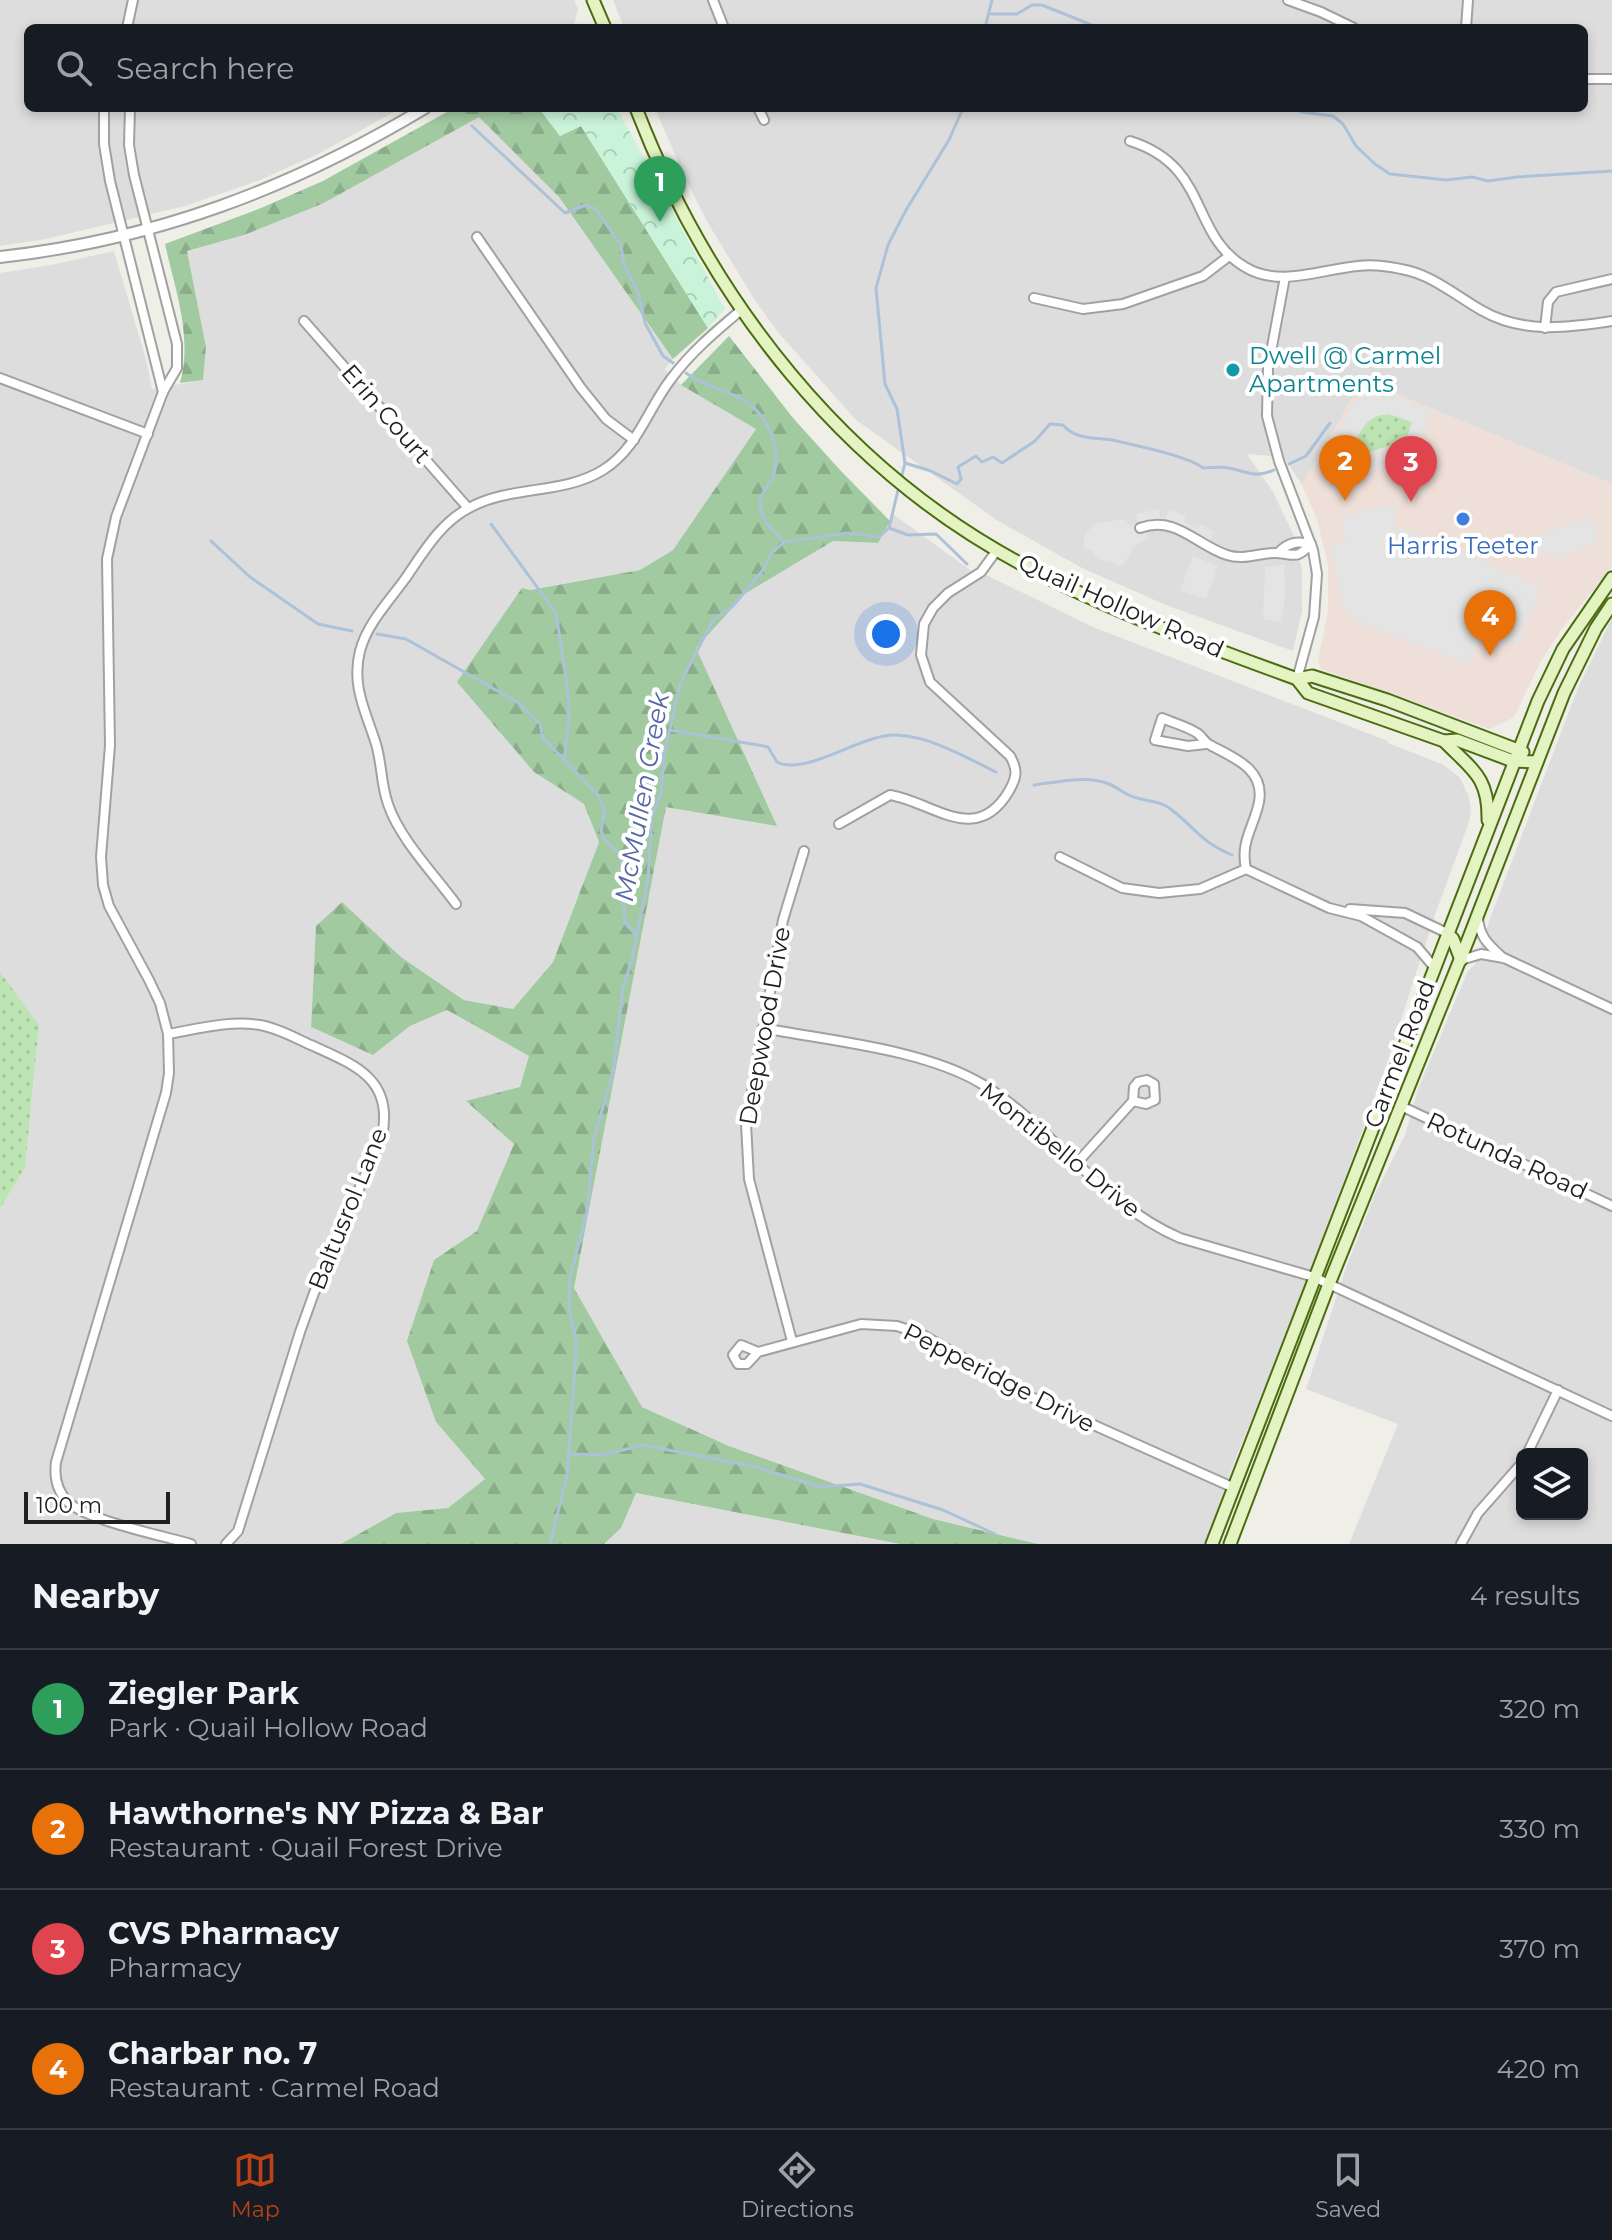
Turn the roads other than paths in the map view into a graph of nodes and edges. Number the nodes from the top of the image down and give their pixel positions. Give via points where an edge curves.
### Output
1 (133, 0) edge
2 (593, 0) edge
3 (713, 0) edge
4 (1288, 0) edge
5 (1468, 0) edge
6 (128, 24) edge
7 (602, 24) edge
8 (722, 24) edge
9 (1345, 24) edge
10 (1466, 24) edge
11 (1588, 79) edge
12 (1612, 79) edge
13 (104, 112) edge
14 (130, 112) edge
15 (418, 112) edge
16 (638, 112) edge
17 (760, 112) edge
18 (764, 120) dead end
19 (1130, 141) dead end
20 (147, 230) junction
21 (124, 235) junction
22 (477, 237) dead end
23 (1229, 256) junction
24 (0, 257) edge
25 (1285, 277) junction
26 (1612, 279) edge
27 (1034, 298) dead end
28 (740, 311) junction
29 (304, 321) dead end
30 (1612, 321) edge
31 (1545, 328) junction
32 (0, 378) edge
33 (163, 392) junction
34 (148, 434) junction
35 (634, 440) junction
36 (468, 508) junction
37 (1140, 528) dead end
38 (1311, 544) junction
39 (997, 550) junction
40 (1612, 578) edge
41 (1612, 604) edge
42 (1297, 679) junction
43 (1444, 741) junction
44 (1206, 744) junction
45 (1519, 749) junction
46 (1513, 761) junction
47 (1537, 762) junction
48 (839, 824) dead end
49 (1488, 826) junction
50 (804, 851) dead end
51 (1060, 857) dead end
52 (1246, 869) junction
53 (456, 904) dead end
54 (1329, 908) junction
55 (1478, 917) junction
56 (1447, 933) junction
57 (1504, 958) junction
58 (1461, 960) junction
59 (1434, 967) junction
60 (1612, 1009) edge
61 (763, 1028) junction
62 (168, 1034) junction
63 (1133, 1101) dead end
64 (1401, 1106) junction
65 (1076, 1164) junction
66 (1612, 1206) edge
67 (1314, 1277) junction
68 (1329, 1284) junction
69 (792, 1341) junction
70 (758, 1352) dead end
71 (1558, 1390) junction
72 (1612, 1416) edge
73 (1530, 1448) edge
74 (1516, 1470) edge
75 (1232, 1487) junction
76 (191, 1544) edge
77 (226, 1544) edge
78 (1212, 1544) edge
79 (1230, 1544) edge
80 (1461, 1544) edge

1 - 6 street
2 - 7 main road
3 - 8 street
4 - 9 street
5 - 10 street
11 - 12 street
13 - 21 street via 104,144
14 - 20 street via 129,145
15 - 20 street via 277,186
16 - 28 main road, Quail Hollow Road via 686,219
17 - 18 street
19 - 23 street via 1183,174
20 - 21 street
20 - 33 street via 177,344 177,368
21 - 24 street
21 - 33 street
22 - 35 street via 581,388 606,419
23 - 25 street via 1259,275
23 - 27 street via 1203,276 1123,304 1083,309
25 - 31 street via 1357,266 1410,270 1484,312
25 - 38 street via 1268,368 1267,416
26 - 31 street via 1556,292 1548,302
28 - 35 street via 679,368
28 - 39 main road, Quail Hollow Road via 810,395 876,462
29 - 36 street, Erin Court
30 - 31 street
32 - 34 street
33 - 34 street
34 - 62 street via 116,517 107,559 110,745 101,871 109,906 160,1003
35 - 36 street via 618,459 593,475
36 - 53 street via 440,530 373,622 361,647 357,678 391,813
37 - 38 street via 1170,525 1242,558 1278,553 1289,557 1302,554
38 - 42 street via 1317,574 1314,617
39 - 42 main road, Quail Hollow Road via 1132,616
39 - 48 street via 981,572 933,608 924,624 921,655 930,682 1010,756 1016,780 998,806 971,819 949,817 890,795
40 - 45 main road, Carmel Road via 1563,649
41 - 47 main road, Carmel Road via 1575,667
42 - 43 main road, Quail Hollow Road via 1308,693
42 - 45 main road, Quail Hollow Road via 1312,676
43 - 46 main road, Quail Hollow Road via 1457,740
43 - 49 main road via 1477,773
44 - 44 street via 1200,734 1162,718 1155,740
44 - 52 street via 1240,760 1258,783 1260,800 1245,842
45 - 46 main road, Carmel Road
45 - 47 main road, Quail Hollow Road
46 - 47 main road, Quail Hollow Road
46 - 49 main road, Carmel Road
47 - 55 main road, Carmel Road
49 - 56 main road, Carmel Road
50 - 61 street, Deepwood Drive via 783,920
51 - 52 street via 1122,888 1159,893 1200,889
52 - 54 street
54 - 56 street via 1405,913
54 - 59 street via 1361,916 1406,941
55 - 57 street via 1485,941
55 - 58 main road, Carmel Road
56 - 58 main road
56 - 59 main road, Carmel Road
57 - 58 street via 1481,954
57 - 60 street
58 - 64 main road, Carmel Road
59 - 67 main road, Carmel Road
61 - 65 street, Montibello Drive via 915,1057 958,1071 1003,1098
61 - 69 street, Deepwood Drive via 748,1106 746,1152
62 - 76 street via 166,1093 55,1472 61,1492 75,1508
62 - 77 street, Baltusrol Lane via 243,1023 278,1030 362,1070 380,1092 385,1112 382,1136 300,1332 238,1531
63 - 65 street
64 - 66 street, Rotunda Road
64 - 68 main road, Carmel Road
65 - 67 street, Montibello Drive via 1159,1229
67 - 68 street, Montibello Drive
67 - 75 main road, Carmel Road
68 - 71 street, Montibello Drive
68 - 79 main road, Carmel Road
69 - 70 street, Pepperidge Drive
69 - 75 street, Pepperidge Drive via 861,1324 906,1328 1029,1396
71 - 72 street, Montibello Drive
71 - 73 street
74 - 80 street via 1478,1513
75 - 78 main road, Carmel Road

